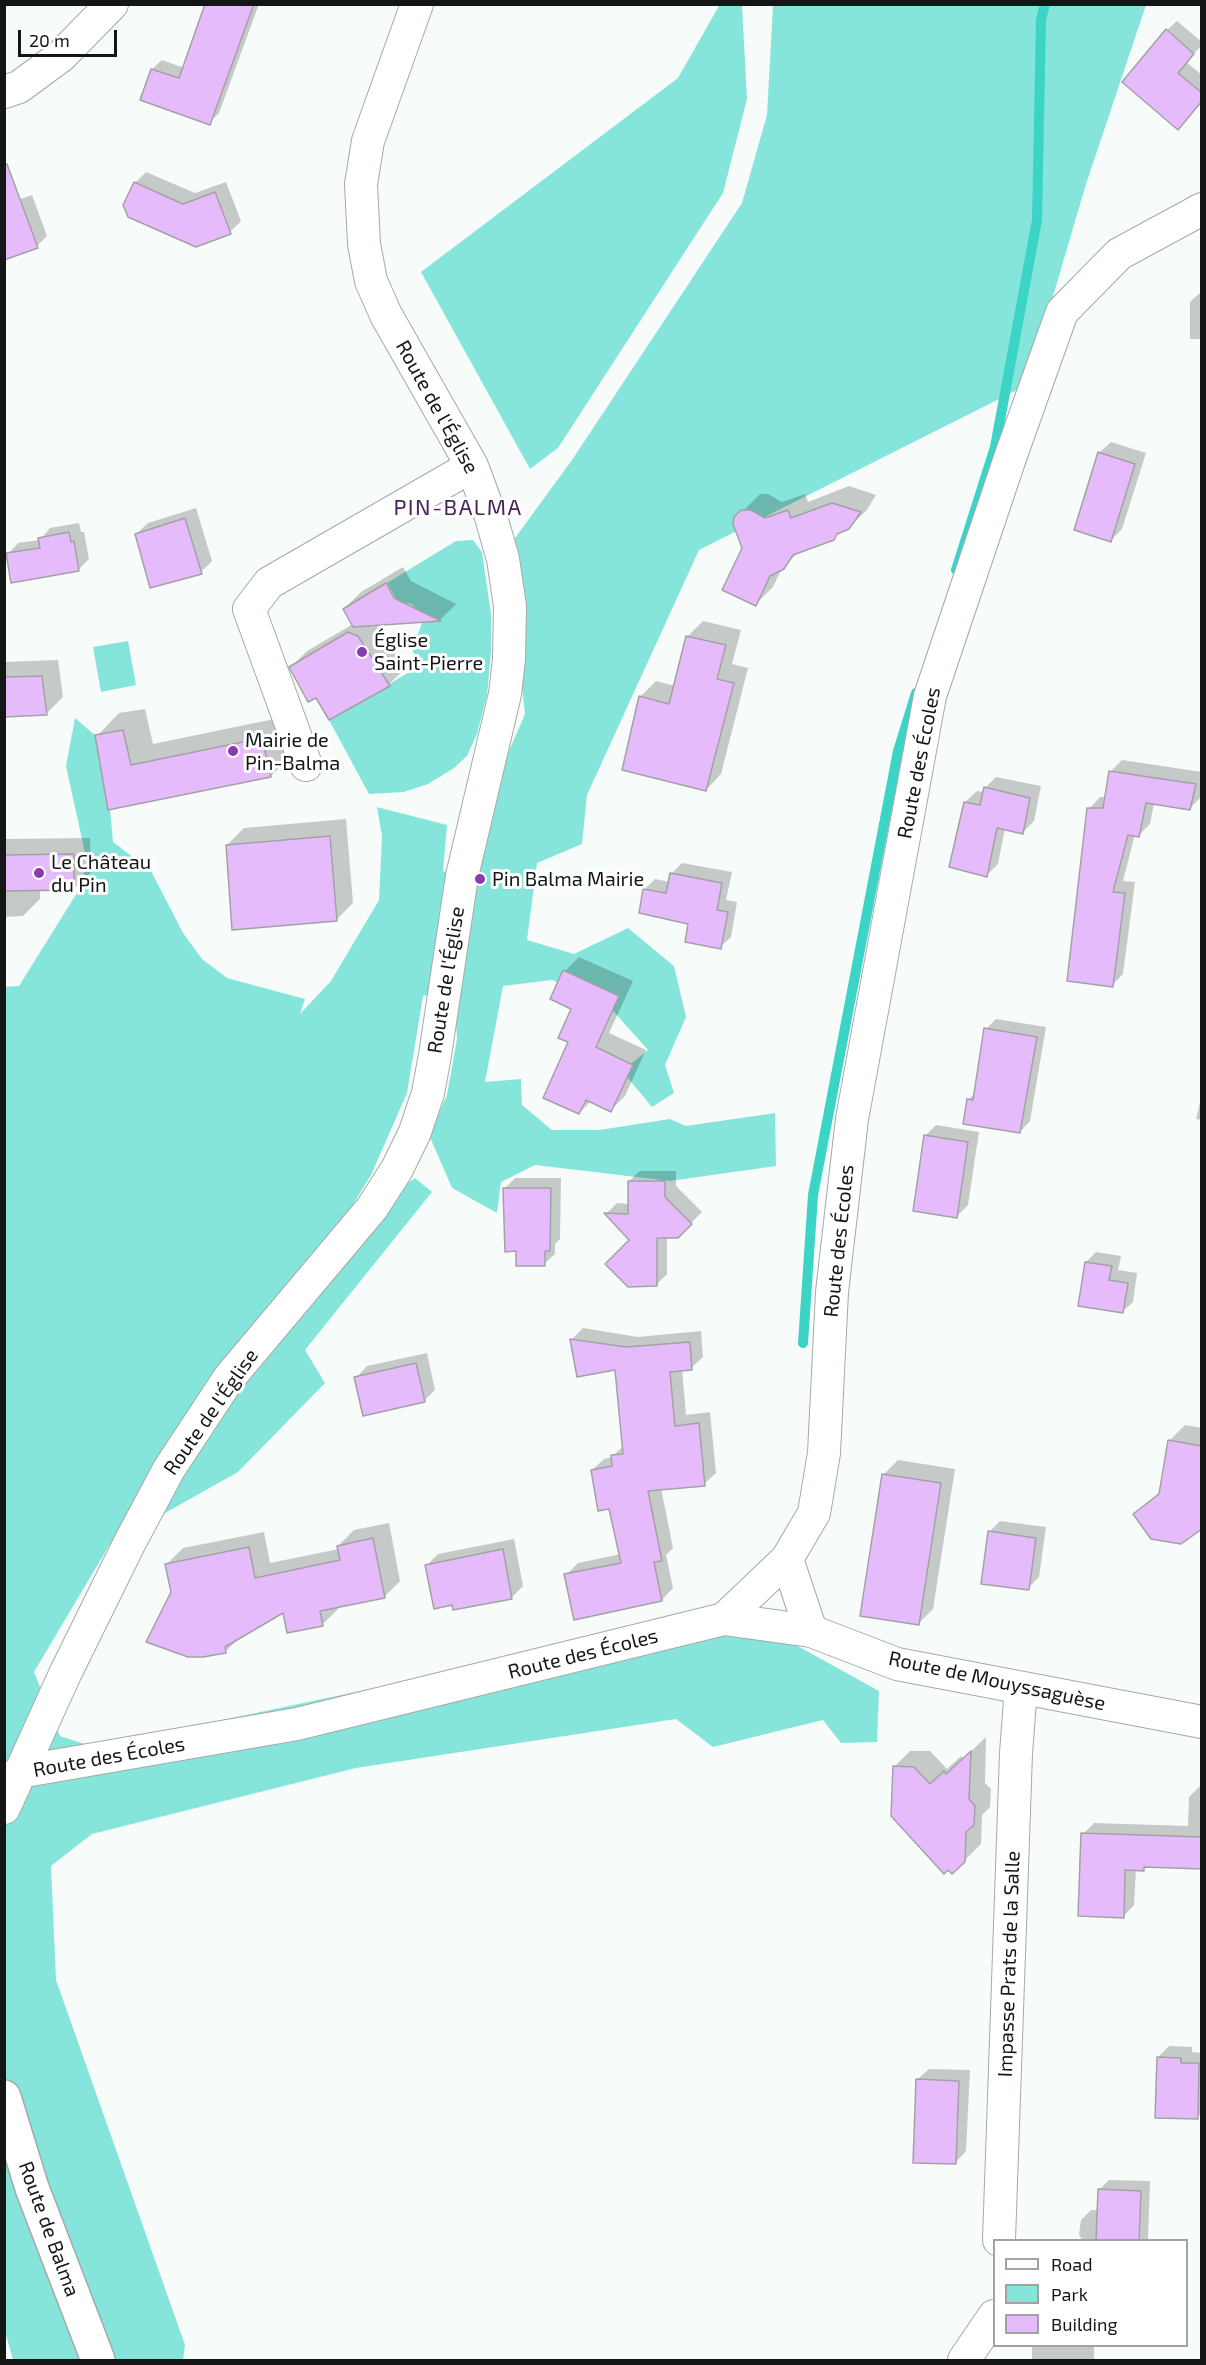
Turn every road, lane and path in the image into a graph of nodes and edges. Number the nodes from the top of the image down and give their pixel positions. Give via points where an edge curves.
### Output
1 (112, 4) edge
2 (417, 4) edge
3 (4, 92) edge
4 (1202, 209) edge
5 (472, 466) junction
6 (306, 765) dead end
7 (787, 1559) junction
8 (724, 1619) junction
9 (811, 1631) junction
10 (1021, 1688) junction
11 (1202, 1722) edge
12 (20, 1772) junction
13 (4, 1808) edge
14 (4, 2097) edge
15 (999, 2239) edge
16 (993, 2318) edge
17 (98, 2361) edge
18 (964, 2361) edge

1 - 3 street via 61,56 19,87
2 - 5 street, Route de l'Église via 368,141 361,184 364,244 371,281 386,315
4 - 7 street, Route des Écoles via 1119,254 1062,312 930,696 852,1119 832,1292 824,1453 814,1513
5 - 6 street via 269,582 249,609
5 - 12 street, Route de l'Église via 503,559 510,606 509,659 505,694 462,876 428,1094 415,1132 372,1208 229,1378 169,1469 64,1674
7 - 8 street, Route des Écoles
7 - 9 street
8 - 9 street, Route de Mouyssaguèse
8 - 12 street, Route des Écoles via 297,1724
9 - 10 street, Route de Mouyssaguèse via 897,1664
10 - 11 street, Route de Mouyssaguèse
10 - 15 street, Impasse Prats de la Salle
12 - 13 street, Route de l'Église
14 - 17 street, Route de Balma via 32,2188
16 - 18 street

